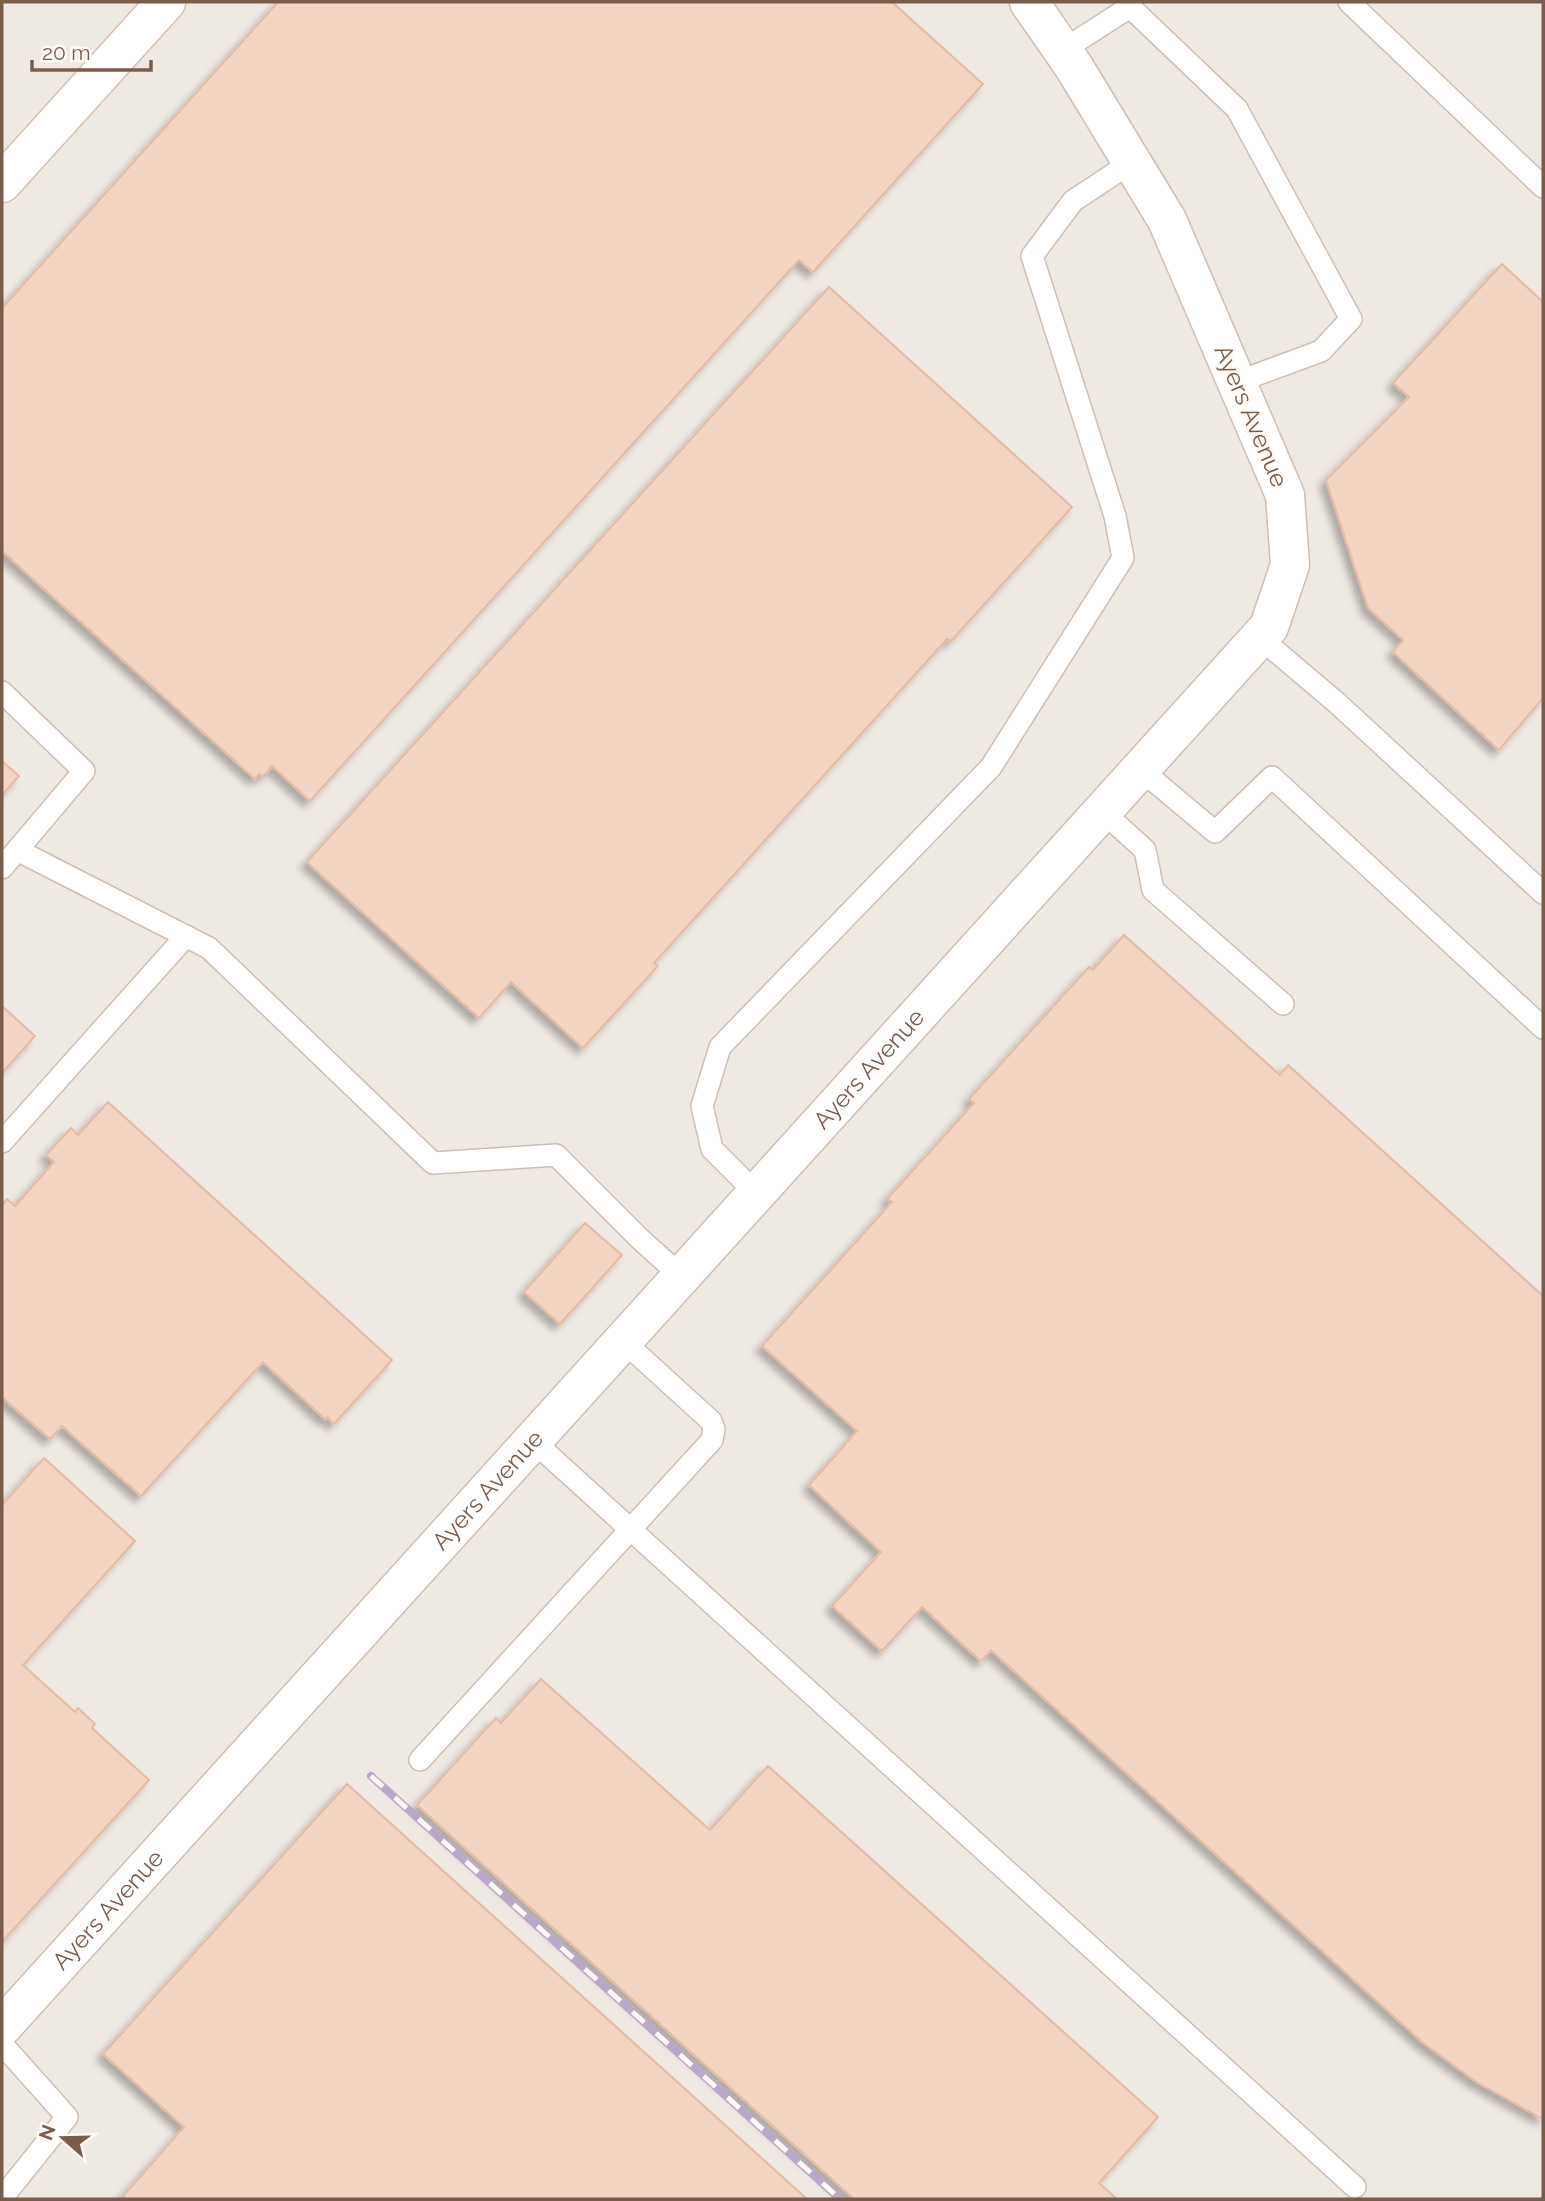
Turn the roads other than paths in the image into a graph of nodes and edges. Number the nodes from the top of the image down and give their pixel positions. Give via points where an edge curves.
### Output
1 (166, 2) edge
2 (1028, 2) edge
3 (1349, 2) edge
4 (1063, 50) junction
5 (1132, 162) junction
6 (5, 173) edge
7 (1543, 187) edge
8 (1237, 382) junction
9 (1259, 637) junction
10 (2, 692) edge
11 (1140, 769) junction
12 (1101, 811) junction
13 (18, 850) junction
14 (2, 868) edge
15 (1543, 893) edge
16 (186, 936) junction
17 (1283, 1004) dead end
18 (1543, 1028) edge
19 (2, 1142) edge
20 (756, 1193) junction
21 (681, 1276) junction
22 (622, 1340) junction
23 (532, 1440) junction
24 (630, 1529) junction
25 (420, 1760) dead end
26 (2, 2027) edge
27 (2, 2044) edge
28 (1355, 2187) dead end
29 (2, 2197) edge

1 - 6 street
2 - 4 street, Ayers Avenue
3 - 7 lane
4 - 5 street, Ayers Avenue
4 - 8 lane via 1130,7 1237,109 1350,319 1321,351
5 - 8 street, Ayers Avenue via 1167,220
5 - 20 lane via 1073,201 1032,256 1115,516 1124,558 991,766 720,1047 702,1106 712,1149
8 - 9 street, Ayers Avenue via 1285,495 1290,565 1269,627
9 - 11 street, Ayers Avenue
9 - 15 lane
10 - 13 lane via 84,771
11 - 12 street, Ayers Avenue
11 - 18 lane via 1215,832 1272,777
12 - 17 lane via 1144,850 1153,890
12 - 20 street, Ayers Avenue
13 - 14 lane
13 - 16 lane
16 - 19 lane
16 - 21 lane via 209,948 433,1163 556,1155
20 - 21 street, Ayers Avenue
21 - 22 street, Ayers Avenue
22 - 23 street, Ayers Avenue
22 - 24 lane via 714,1429 712,1440
23 - 24 lane
23 - 26 street, Ayers Avenue
24 - 25 lane
24 - 28 lane
27 - 29 lane via 67,2117

